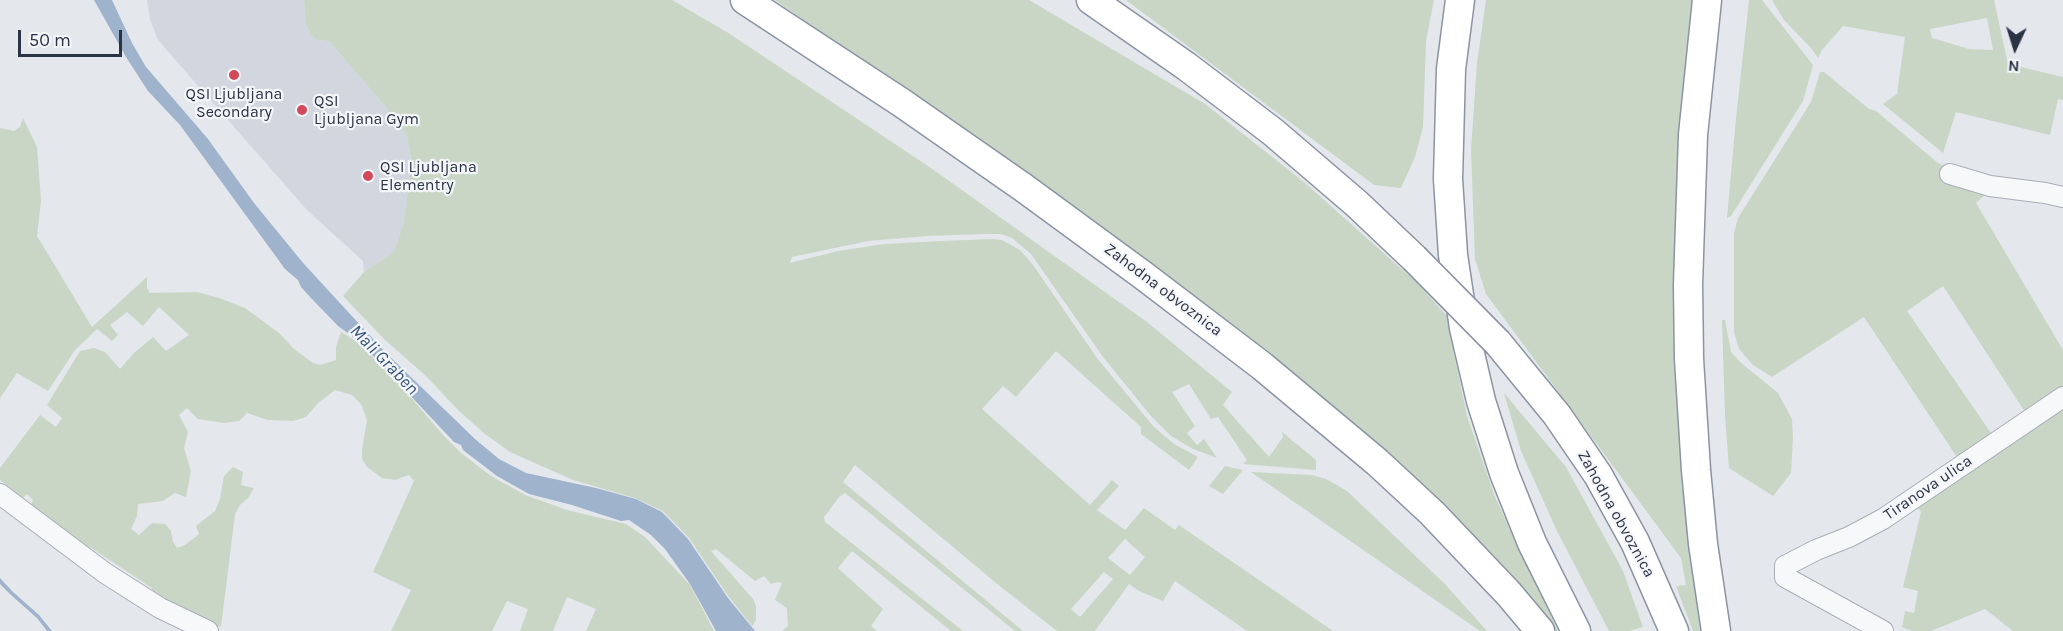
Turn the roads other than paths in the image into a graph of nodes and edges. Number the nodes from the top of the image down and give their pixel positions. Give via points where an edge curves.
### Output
1 (745, 0) edge
2 (1091, 0) edge
3 (1460, 0) edge
4 (1707, 0) edge
5 (1950, 174) dead end
6 (2063, 197) edge
7 (2063, 397) edge
8 (0, 495) edge
9 (208, 631) edge
10 (1540, 631) edge
11 (1576, 631) edge
12 (1674, 631) edge
13 (1716, 631) edge
14 (1882, 631) edge

1 - 10 highway, Zahodna obvoznica via 1024,188 1262,366 1432,513
2 - 12 highway, Zahodna obvoznica, bridge via 1273,132 1357,204 1498,343 1557,415 1598,475 1635,542
3 - 11 highway via 1451,69 1448,170 1453,255 1464,328 1481,401 1504,473 1536,552
4 - 13 highway via 1693,135 1689,369 1703,544
5 - 6 street via 1990,186
7 - 14 street, Tiranova ulica via 1883,519 1785,566 1785,577
8 - 9 street via 105,573 160,608

